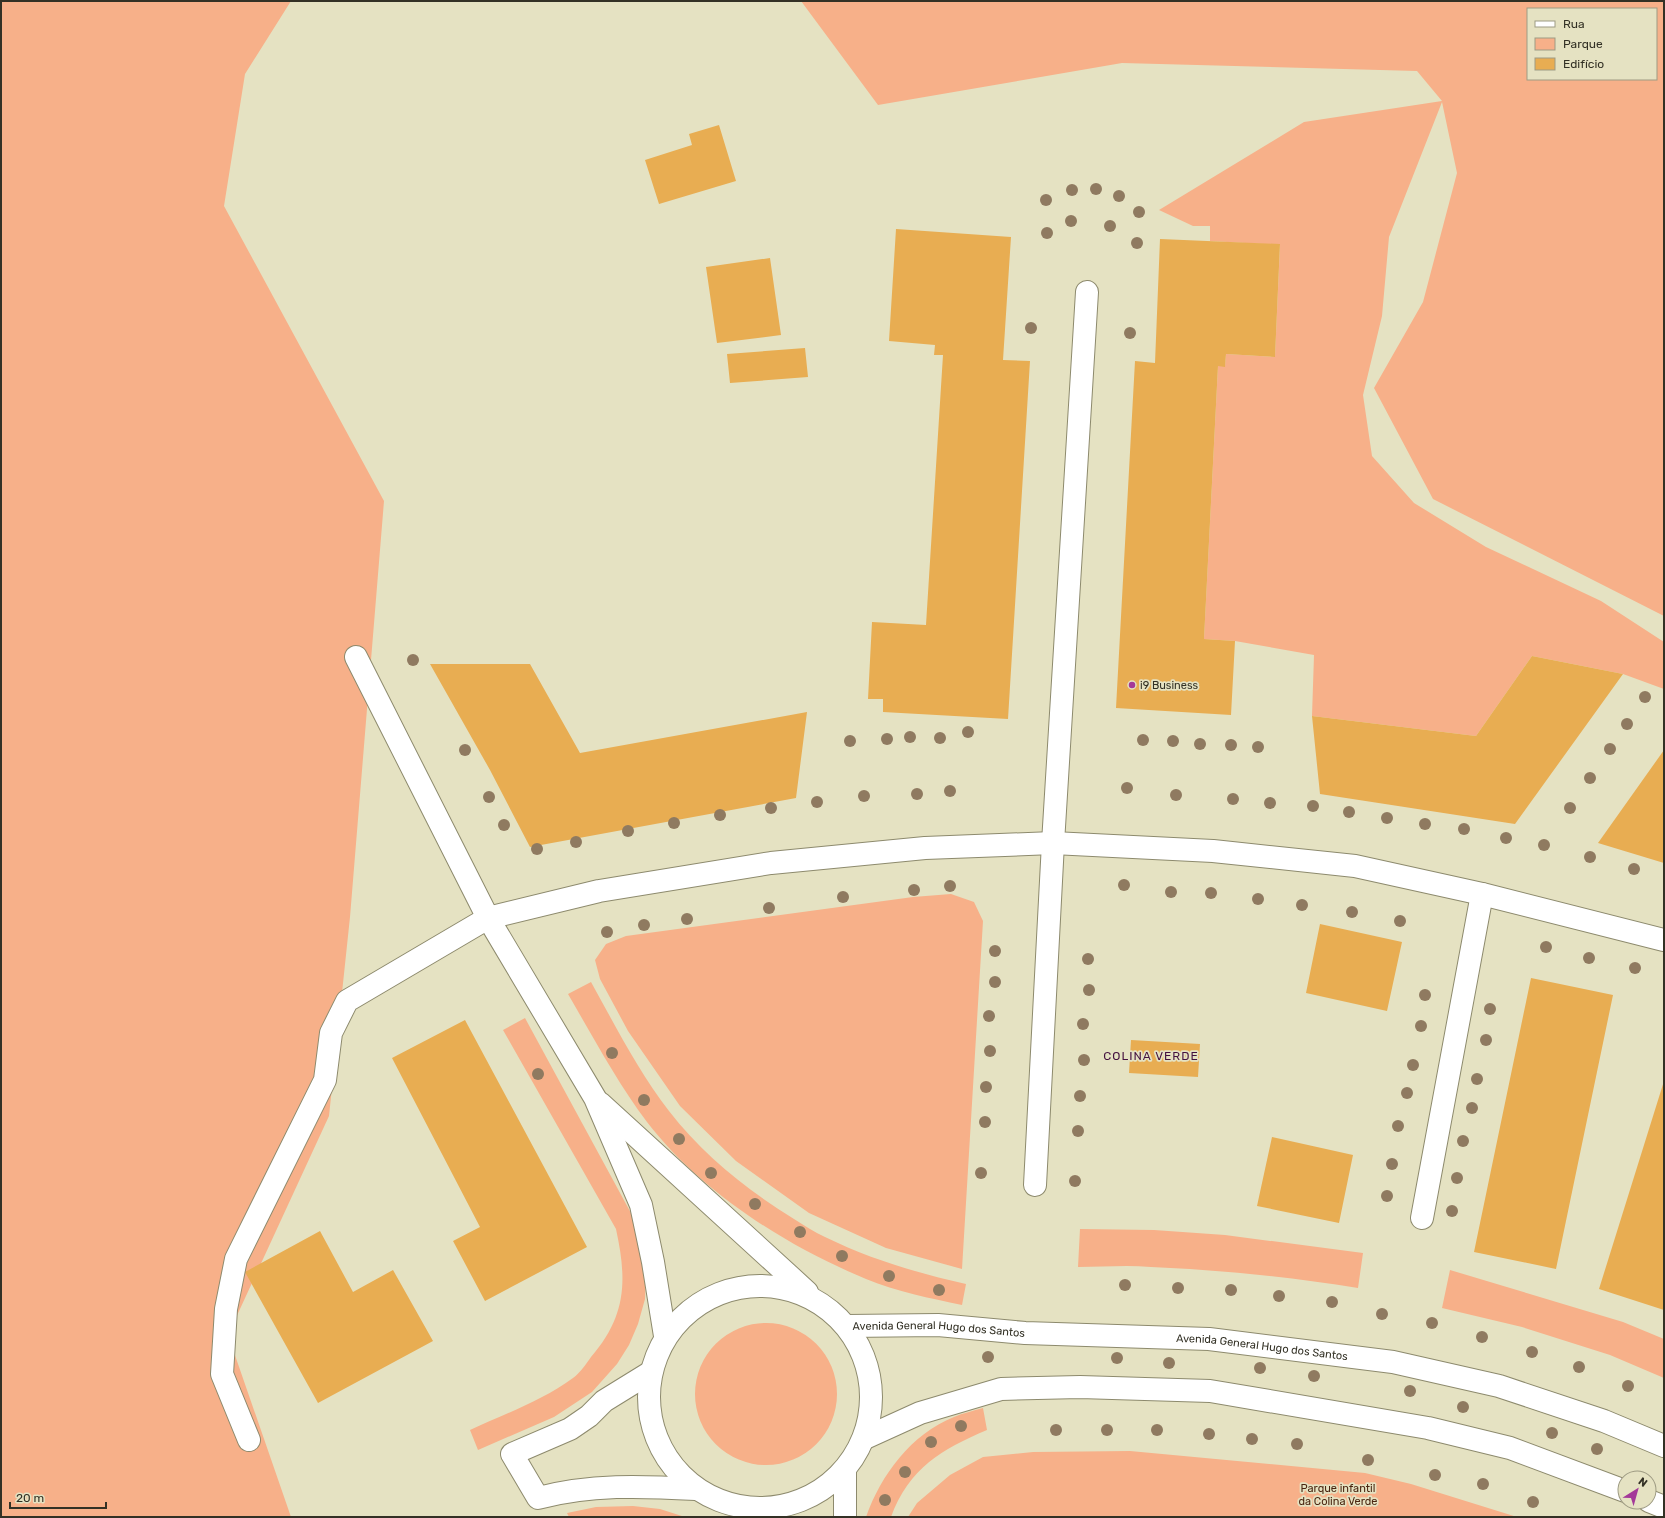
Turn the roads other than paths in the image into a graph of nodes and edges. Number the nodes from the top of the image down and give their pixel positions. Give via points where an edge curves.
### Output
1 (1087, 292) dead end
2 (356, 657) dead end
3 (1052, 843) junction
4 (1482, 894) junction
5 (488, 918) junction
6 (1664, 940) edge
7 (595, 1098) junction
8 (1035, 1186) dead end
9 (1422, 1218) dead end
10 (815, 1299) junction
11 (847, 1326) junction
12 (665, 1336) junction
13 (651, 1372) junction
14 (865, 1438) junction
15 (249, 1440) dead end
16 (1664, 1446) edge
17 (845, 1470) junction
18 (696, 1489) junction
19 (1617, 1489) edge
20 (737, 1511) edge
21 (845, 1517) edge

1 - 3 street
2 - 5 street
3 - 4 street via 1213,851 1355,866
3 - 5 street via 925,848 771,863 600,891
3 - 8 street
4 - 6 street
4 - 9 street
5 - 7 street
5 - 15 street via 347,1001 332,1033 325,1080 236,1259 226,1309 222,1374
7 - 10 street
7 - 12 street via 641,1205
10 - 11 street
10 - 12 street via 783,1287 750,1285 717,1293 688,1311
11 - 14 street via 863,1352 871,1380 872,1409
11 - 16 street, Avenida General Hugo dos Santos via 938,1325 1025,1333 1209,1339 1393,1362 1499,1386 1604,1421
12 - 13 street
13 - 18 street via 648,1405 656,1437 672,1466
13 - 18 street via 604,1401 589,1416 570,1429 512,1454 538,1498 595,1487 651,1486
14 - 17 street
14 - 19 street via 920,1413 1000,1388 1080,1387 1210,1391 1443,1432 1510,1448
17 - 20 street via 821,1491 794,1504
17 - 21 street
18 - 20 street

